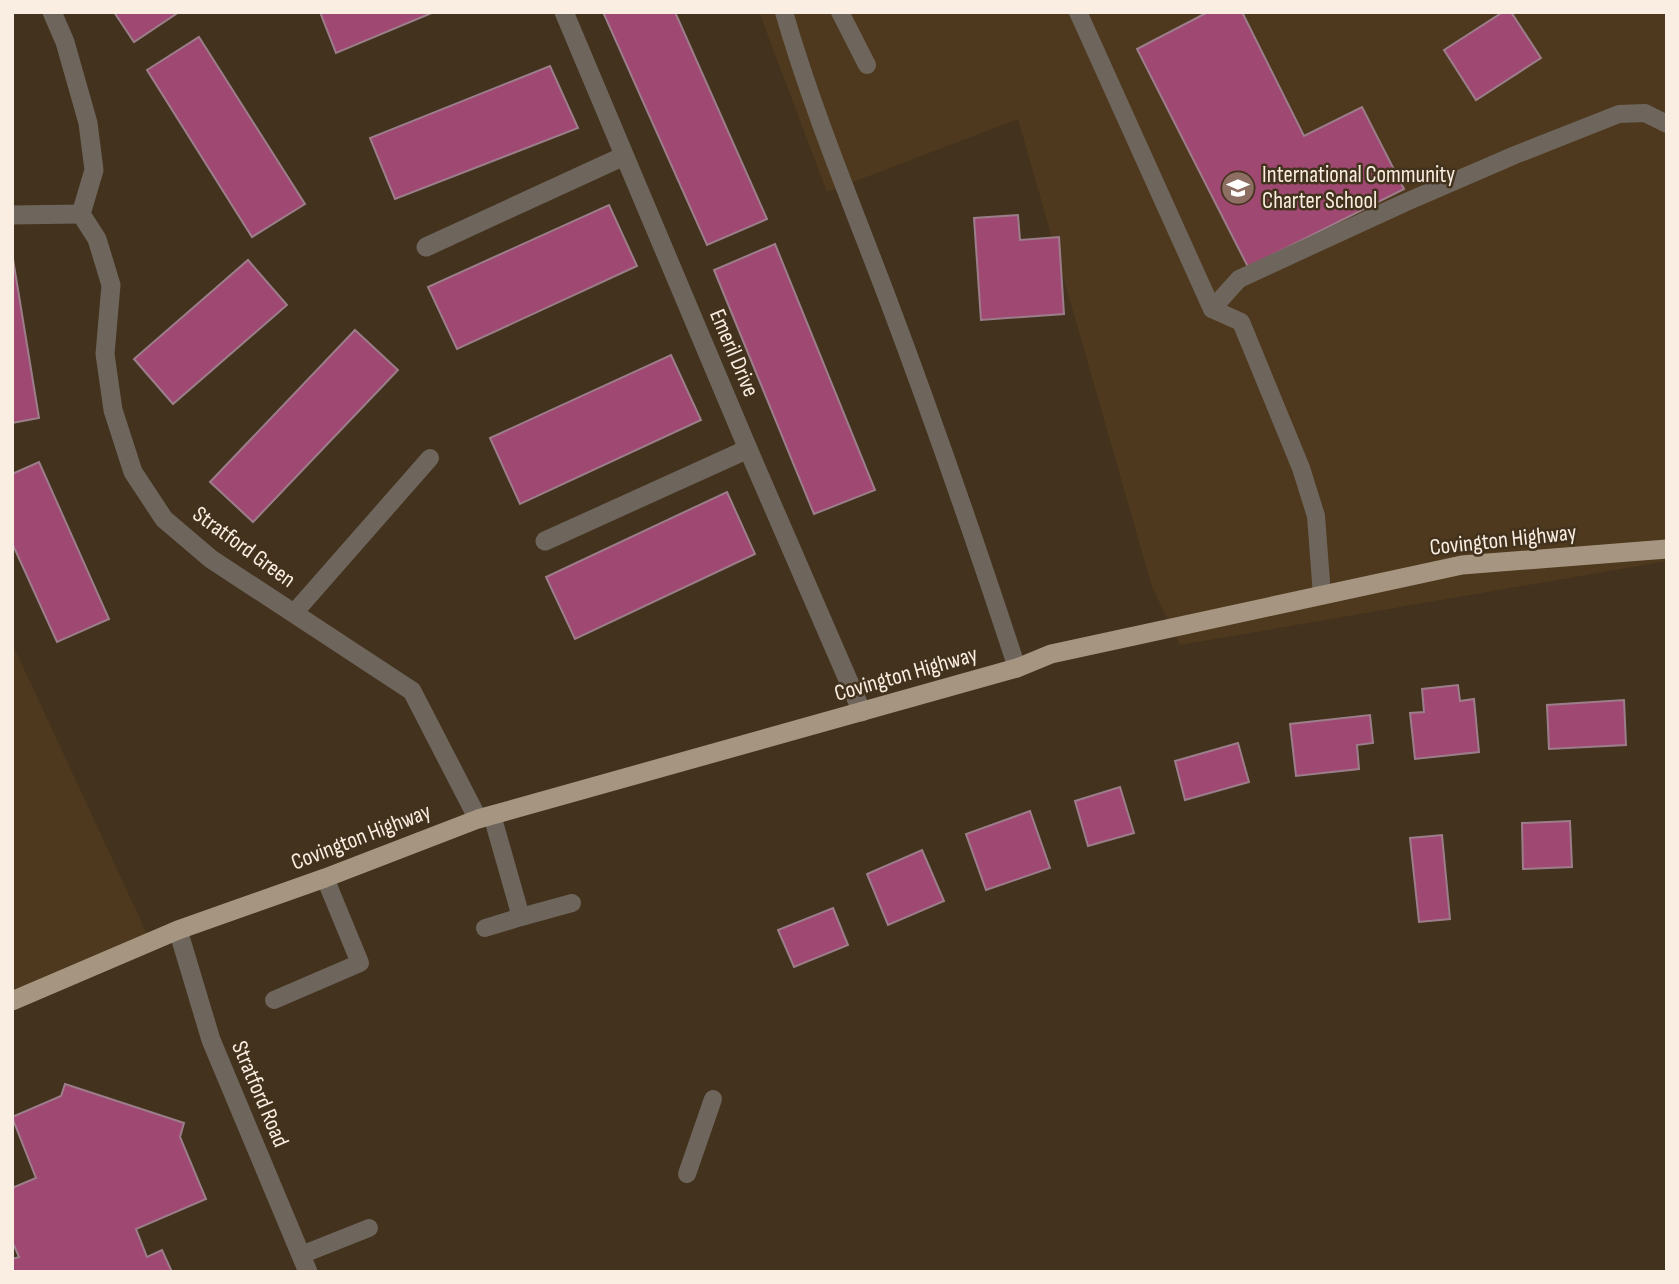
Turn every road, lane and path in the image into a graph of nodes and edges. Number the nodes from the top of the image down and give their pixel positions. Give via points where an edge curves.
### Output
1 (52, 12) edge
2 (564, 12) edge
3 (784, 12) edge
4 (840, 12) edge
5 (1078, 12) edge
6 (867, 65) dead end
7 (1667, 124) edge
8 (624, 156) junction
9 (81, 214) junction
10 (12, 215) edge
11 (426, 247) dead end
12 (1212, 309) junction
13 (748, 449) junction
14 (430, 457) dead end
15 (545, 541) dead end
16 (1667, 549) edge
17 (1322, 595) junction
18 (294, 613) junction
19 (1017, 668) junction
20 (862, 712) junction
21 (485, 817) junction
22 (325, 878) junction
23 (572, 903) dead end
24 (521, 917) junction
25 (485, 928) dead end
26 (178, 930) junction
27 (274, 1000) dead end
28 (12, 1001) edge
29 (713, 1099) dead end
30 (687, 1174) dead end
31 (369, 1228) dead end
32 (305, 1263) edge

1 - 9 street via 88,123 94,170
2 - 8 street, Emeril Drive
3 - 19 lane via 816,113 967,514
4 - 6 lane
5 - 12 lane
7 - 12 lane via 1645,113 1619,114 1515,155 1239,279
8 - 11 street
8 - 13 street, Emeril Drive
9 - 10 street
9 - 18 street, Stratford Green via 97,239 111,285 106,354 113,410 132,472 164,519 211,559
12 - 17 lane via 1241,322 1301,468 1317,516
13 - 15 street
13 - 20 street, Emeril Drive
14 - 18 lane
16 - 17 main road, Covington Highway via 1462,565
17 - 19 main road, Covington Highway via 1051,654
18 - 21 street, Stratford Green via 412,691
19 - 20 main road, Covington Highway
20 - 21 main road, Covington Highway
21 - 22 main road, Covington Highway
21 - 24 lane
22 - 26 main road, Covington Highway
22 - 27 lane via 360,963
23 - 24 lane
24 - 25 lane
26 - 28 main road, Covington Highway
26 - 32 street, Stratford Road via 211,1040
29 - 30 lane
31 - 32 lane

